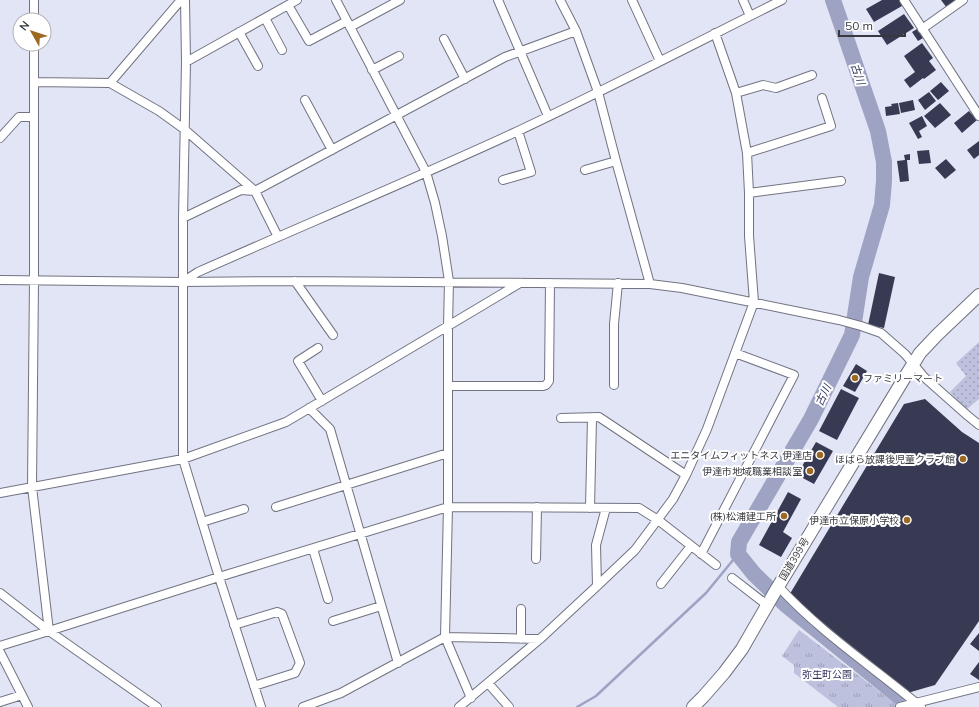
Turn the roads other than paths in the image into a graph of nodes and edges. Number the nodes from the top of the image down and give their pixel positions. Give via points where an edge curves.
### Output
1 (34, 0) edge
2 (181, 0) edge
3 (185, 0) edge
4 (297, 0) edge
5 (336, 0) edge
6 (400, 0) edge
7 (498, 0) edge
8 (560, 0) edge
9 (632, 0) edge
10 (743, 0) edge
11 (782, 0) edge
12 (904, 0) edge
13 (963, 0) edge
14 (288, 5) junction
15 (34, 12) edge
16 (750, 16) junction
17 (265, 18) junction
18 (348, 24) junction
19 (922, 29) junction
20 (576, 31) junction
21 (240, 32) junction
22 (715, 33) junction
23 (444, 39) dead end
24 (282, 50) dead end
25 (34, 52) edge
26 (520, 52) junction
27 (399, 56) dead end
28 (660, 61) junction
29 (186, 62) junction
30 (258, 66) dead end
31 (372, 70) junction
32 (812, 76) dead end
33 (465, 79) junction
34 (34, 82) junction
35 (110, 83) junction
36 (598, 92) junction
37 (736, 93) junction
38 (822, 98) dead end
39 (305, 100) dead end
40 (396, 115) junction
41 (548, 116) junction
42 (979, 116) edge
43 (34, 117) junction
44 (184, 129) junction
45 (518, 131) junction
46 (0, 138) edge
47 (332, 150) junction
48 (747, 153) junction
49 (616, 161) junction
50 (585, 170) dead end
51 (426, 172) junction
52 (503, 180) dead end
53 (841, 181) dead end
54 (255, 191) junction
55 (749, 194) junction
56 (182, 218) junction
57 (278, 237) junction
58 (0, 280) edge
59 (34, 280) junction
60 (295, 281) junction
61 (449, 281) junction
62 (183, 282) junction
63 (520, 283) junction
64 (550, 283) junction
65 (618, 283) junction
66 (650, 284) junction
67 (979, 295) edge
68 (754, 302) junction
69 (448, 326) junction
70 (333, 335) dead end
71 (318, 348) dead end
72 (735, 353) junction
73 (913, 364) junction
74 (614, 385) dead end
75 (448, 386) junction
76 (322, 401) junction
77 (309, 408) junction
78 (561, 418) dead end
79 (592, 418) junction
80 (979, 425) edge
81 (448, 453) junction
82 (183, 459) junction
83 (686, 475) junction
84 (346, 485) junction
85 (32, 487) junction
86 (0, 493) edge
87 (276, 507) dead end
88 (448, 507) junction
89 (537, 507) junction
90 (590, 508) junction
91 (606, 508) junction
92 (244, 509) dead end
93 (658, 520) junction
94 (202, 522) junction
95 (360, 534) junction
96 (691, 546) junction
97 (313, 549) junction
98 (701, 554) junction
99 (536, 559) dead end
100 (716, 565) dead end
101 (219, 577) junction
102 (732, 578) dead end
103 (661, 584) dead end
104 (597, 586) junction
105 (0, 593) edge
106 (773, 595) junction
107 (328, 599) dead end
108 (382, 606) junction
109 (521, 609) dead end
110 (333, 622) dead end
111 (234, 625) junction
112 (49, 631) junction
113 (445, 637) junction
114 (521, 639) junction
115 (540, 639) junction
116 (0, 646) edge
117 (0, 652) edge
118 (398, 663) junction
119 (488, 683) junction
120 (254, 686) junction
121 (979, 687) edge
122 (22, 695) junction
123 (471, 698) junction
124 (0, 702) edge
125 (916, 705) edge
126 (28, 707) edge
127 (157, 707) edge
128 (261, 707) edge
129 (303, 707) edge
130 (459, 707) edge
131 (509, 707) edge
132 (693, 707) edge
133 (900, 707) edge

1 - 15 street
2 - 35 street
3 - 29 street
4 - 14 street
5 - 18 street
6 - 18 street
7 - 26 street
8 - 20 street
9 - 28 street
10 - 16 street
11 - 16 street
12 - 19 street
13 - 19 street
14 - 17 street
14 - 18 street via 309,41
16 - 22 street
17 - 21 street
17 - 24 street
18 - 31 street
19 - 42 street
20 - 26 street
20 - 36 street
21 - 29 street
21 - 30 street
22 - 28 street
22 - 37 street
23 - 33 street
25 - 34 street
26 - 33 street via 505,57
26 - 41 street
27 - 31 street
28 - 36 street
29 - 44 street
31 - 40 street
32 - 37 street via 776,88 763,86
33 - 40 street
34 - 35 street
34 - 43 street
35 - 44 street via 159,111
36 - 41 street
36 - 49 street
37 - 48 street
38 - 48 street via 831,126
39 - 47 street
40 - 47 street
40 - 51 street
41 - 45 street
43 - 46 street via 19,117
43 - 59 street
44 - 54 street
44 - 56 street
45 - 51 street
45 - 52 street via 531,172
47 - 54 street
48 - 55 street
49 - 50 street
49 - 66 street
51 - 57 street
51 - 61 street via 438,216
53 - 55 street
54 - 56 street via 241,190
54 - 57 street
55 - 68 street via 748,236
56 - 62 street
57 - 62 street via 198,272
58 - 59 street
59 - 62 street
59 - 85 street
60 - 61 street
60 - 62 street
60 - 70 street
61 - 63 street
61 - 69 street
62 - 82 street
63 - 64 street
63 - 69 street
64 - 65 street
64 - 75 street via 546,385
65 - 66 street
65 - 74 street via 614,324
66 - 68 street
67 - 73 highway, 国道399号 via 937,335
68 - 72 street
68 - 73 street via 839,320 881,333
69 - 75 street
69 - 76 street
71 - 76 street via 298,361
72 - 83 street via 707,429
72 - 98 street via 794,375
73 - 80 street via 924,377
73 - 106 highway, 国道399号
75 - 81 street
76 - 77 street
77 - 82 street via 286,422
77 - 84 street via 330,429
78 - 79 street
79 - 83 street via 599,418
79 - 90 street
81 - 84 street
81 - 88 street
82 - 85 street
82 - 94 street
83 - 93 street
84 - 87 street
84 - 95 street
85 - 86 street
85 - 112 street
88 - 89 street
88 - 95 street
88 - 113 street
89 - 90 street
89 - 99 street
90 - 91 street
91 - 93 street via 639,508
91 - 104 street via 596,545
92 - 94 street
93 - 96 street
93 - 104 street via 635,550
94 - 101 street
95 - 97 street
95 - 108 street
96 - 98 street
96 - 103 street
97 - 101 street
97 - 107 street
98 - 100 street
101 - 111 street
101 - 112 street
102 - 106 street
104 - 115 street
105 - 112 street
106 - 125 street via 792,602
106 - 132 highway, 国道399号 via 742,649
108 - 110 street
108 - 118 street
109 - 114 street
111 - 120 street
111 - 120 street via 277,612 282,614 300,663 295,673
112 - 116 street
112 - 127 street
113 - 114 street
113 - 118 street
113 - 123 street
114 - 115 street
115 - 119 street
117 - 122 street
118 - 129 street via 341,693
119 - 123 street
119 - 131 street
120 - 128 street
121 - 125 street
122 - 124 street
122 - 126 street
123 - 130 street
125 - 133 street

